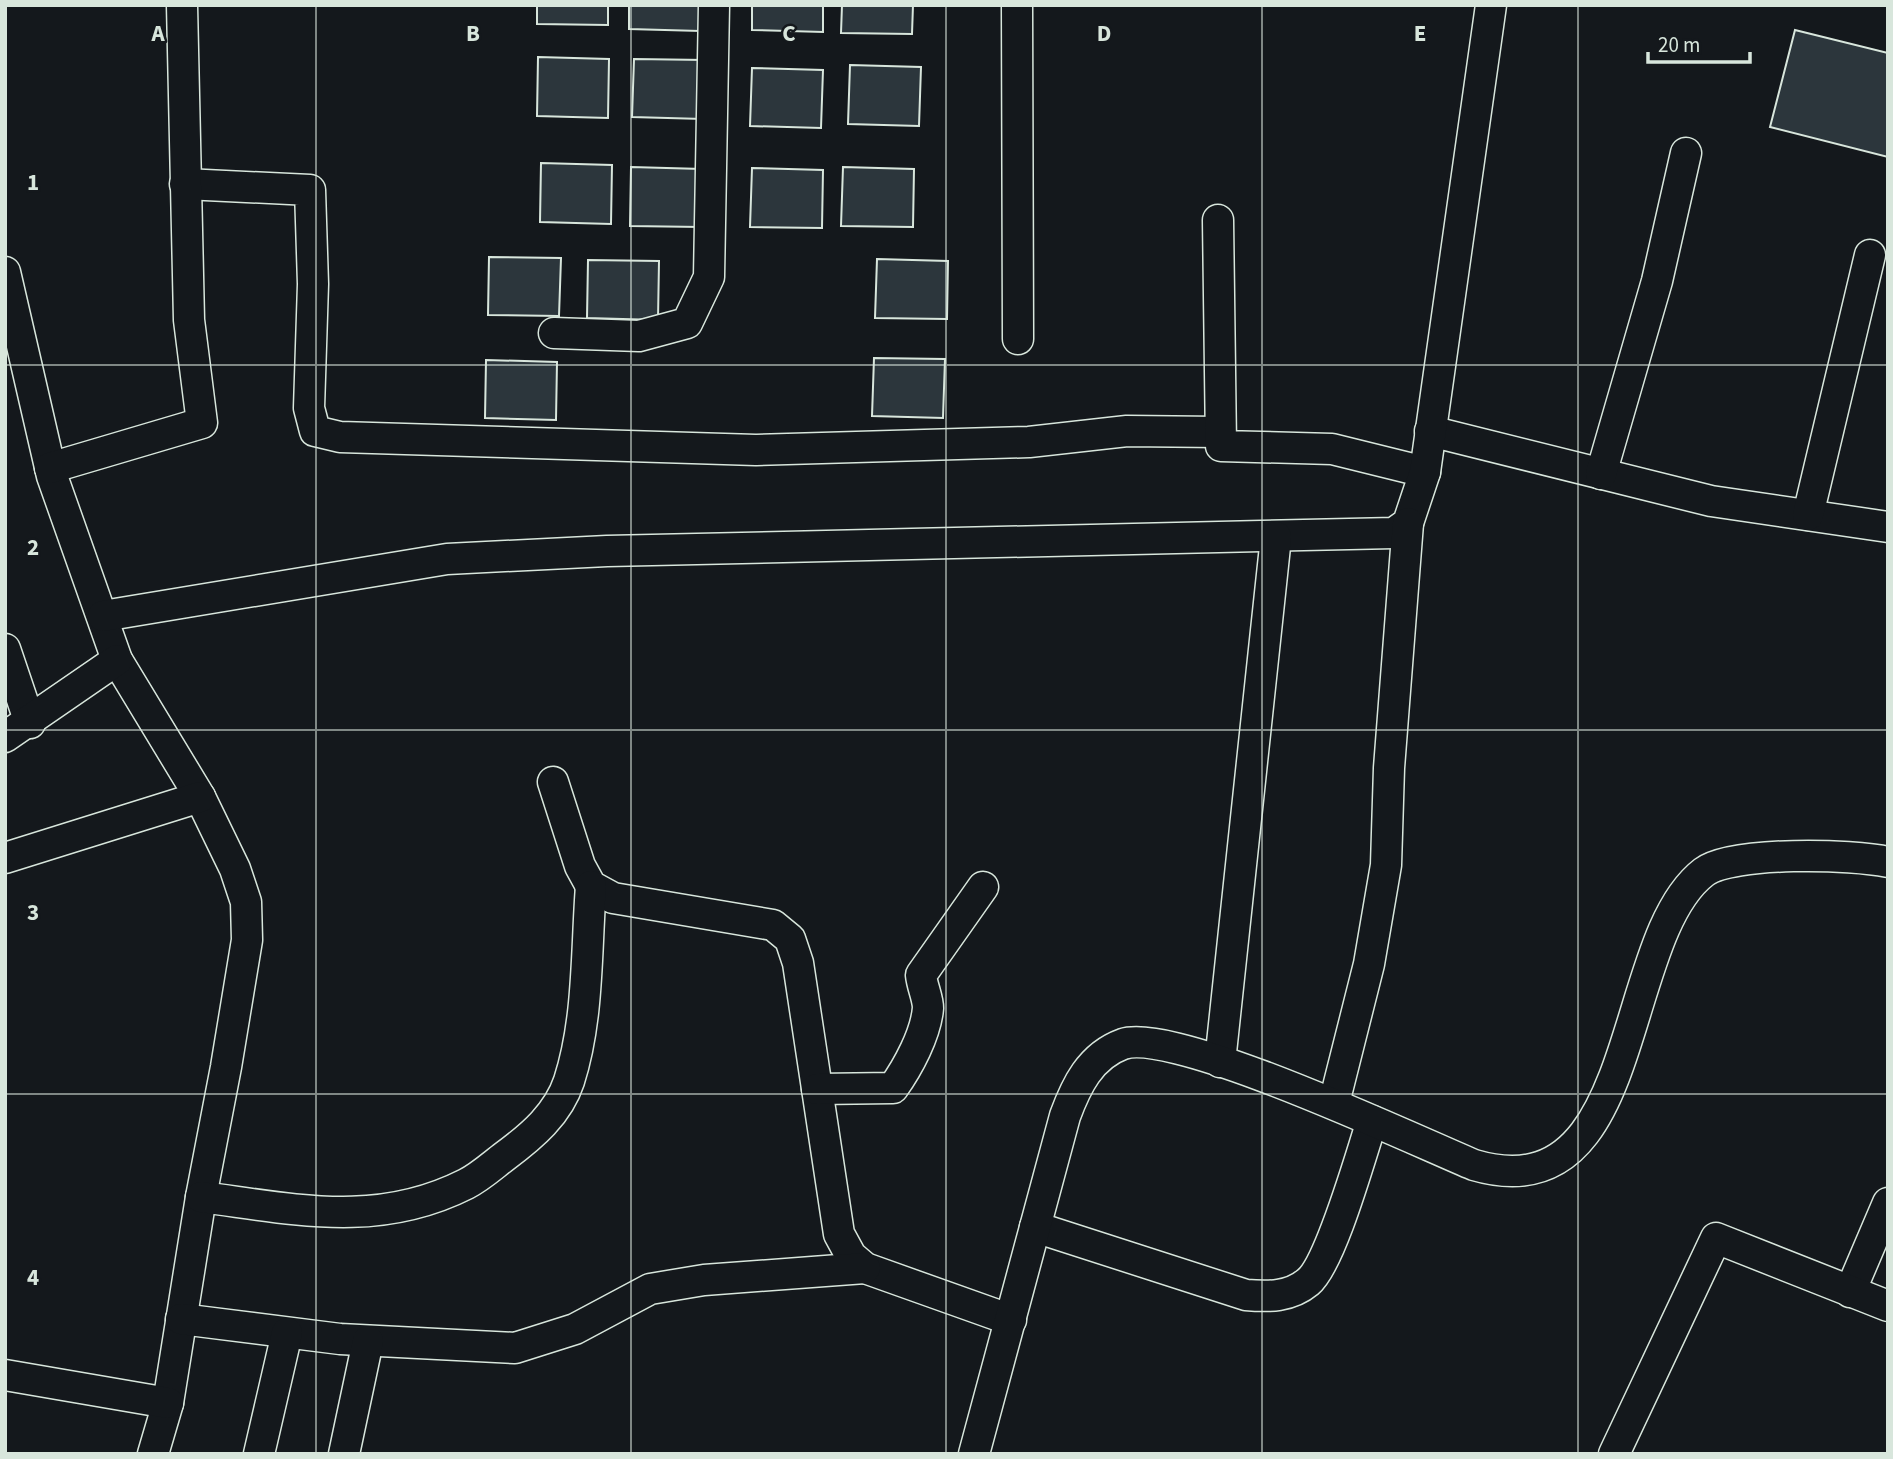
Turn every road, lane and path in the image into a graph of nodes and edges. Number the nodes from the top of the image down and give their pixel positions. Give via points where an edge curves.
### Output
1 (181, 5) edge
2 (714, 5) edge
3 (1017, 5) edge
4 (1491, 5) edge
5 (1686, 153) dead end
6 (186, 184) junction
7 (1218, 220) dead end
8 (1870, 256) dead end
9 (5, 272) edge
10 (554, 333) dead end
11 (1018, 339) dead end
12 (1430, 430) junction
13 (1220, 432) junction
14 (50, 468) junction
15 (1425, 471) junction
16 (1601, 474) junction
17 (1808, 515) junction
18 (1408, 523) junction
19 (1888, 527) edge
20 (1276, 537) junction
21 (103, 616) junction
22 (5, 649) edge
23 (117, 660) junction
24 (18, 730) edge
25 (553, 782) dead end
26 (200, 797) junction
27 (5, 858) edge
28 (1888, 862) edge
29 (591, 886) junction
30 (983, 887) dead end
31 (1220, 1062) junction
32 (817, 1090) junction
33 (1334, 1103) junction
34 (1372, 1121) junction
35 (201, 1198) junction
36 (1888, 1203) edge
37 (1035, 1227) junction
38 (865, 1268) junction
39 (1850, 1292) junction
40 (1888, 1306) edge
41 (181, 1320) junction
42 (1011, 1320) junction
43 (286, 1333) junction
44 (368, 1341) junction
45 (5, 1375) edge
46 (168, 1403) junction
47 (153, 1454) edge
48 (259, 1454) edge
49 (344, 1454) edge
50 (974, 1454) edge
51 (1614, 1454) edge

1 - 6 street
2 - 10 street via 709,277 687,323 639,336
3 - 11 street
4 - 12 street
5 - 16 street via 1657,281
6 - 13 street via 310,190 309,408 315,431 340,437 756,450 1029,442 1127,431
6 - 14 street via 189,320 202,423
7 - 13 street
8 - 17 street
9 - 14 street
12 - 15 street
12 - 16 street
13 - 15 street via 1221,446 1332,449
14 - 21 street
15 - 18 street
16 - 17 street via 1711,501
17 - 19 street
18 - 20 street via 1394,533
18 - 33 street via 1389,768 1387,865
20 - 21 street via 607,551 447,559
20 - 31 street
21 - 23 street
22 - 24 street
23 - 24 street
23 - 26 street
25 - 29 street
26 - 27 street
26 - 35 street via 246,902 247,940
28 - 34 street via 1808,856 1743,859 1705,870 1675,902 1597,1119 1565,1155 1528,1171 1499,1172
29 - 32 street via 613,898 773,925 790,939 798,963
29 - 35 street via 581,1034 556,1108 531,1137 467,1184 404,1207 347,1215
30 - 32 street via 921,975 928,1004 925,1023 893,1088
31 - 33 street
31 - 37 street via 1147,1042 1124,1044 1100,1057 1078,1082
32 - 38 street via 839,1234 851,1256
33 - 34 street
34 - 37 street via 1324,1258 1311,1280 1273,1297 1246,1295
35 - 41 street
36 - 39 street
37 - 42 street
38 - 42 street
38 - 44 street via 704,1280 650,1289 575,1329 515,1348
39 - 40 street
39 - 51 street via 1716,1238
41 - 43 street
41 - 46 street
42 - 50 street
43 - 44 street
43 - 48 street
44 - 49 street
45 - 46 street
46 - 47 street

